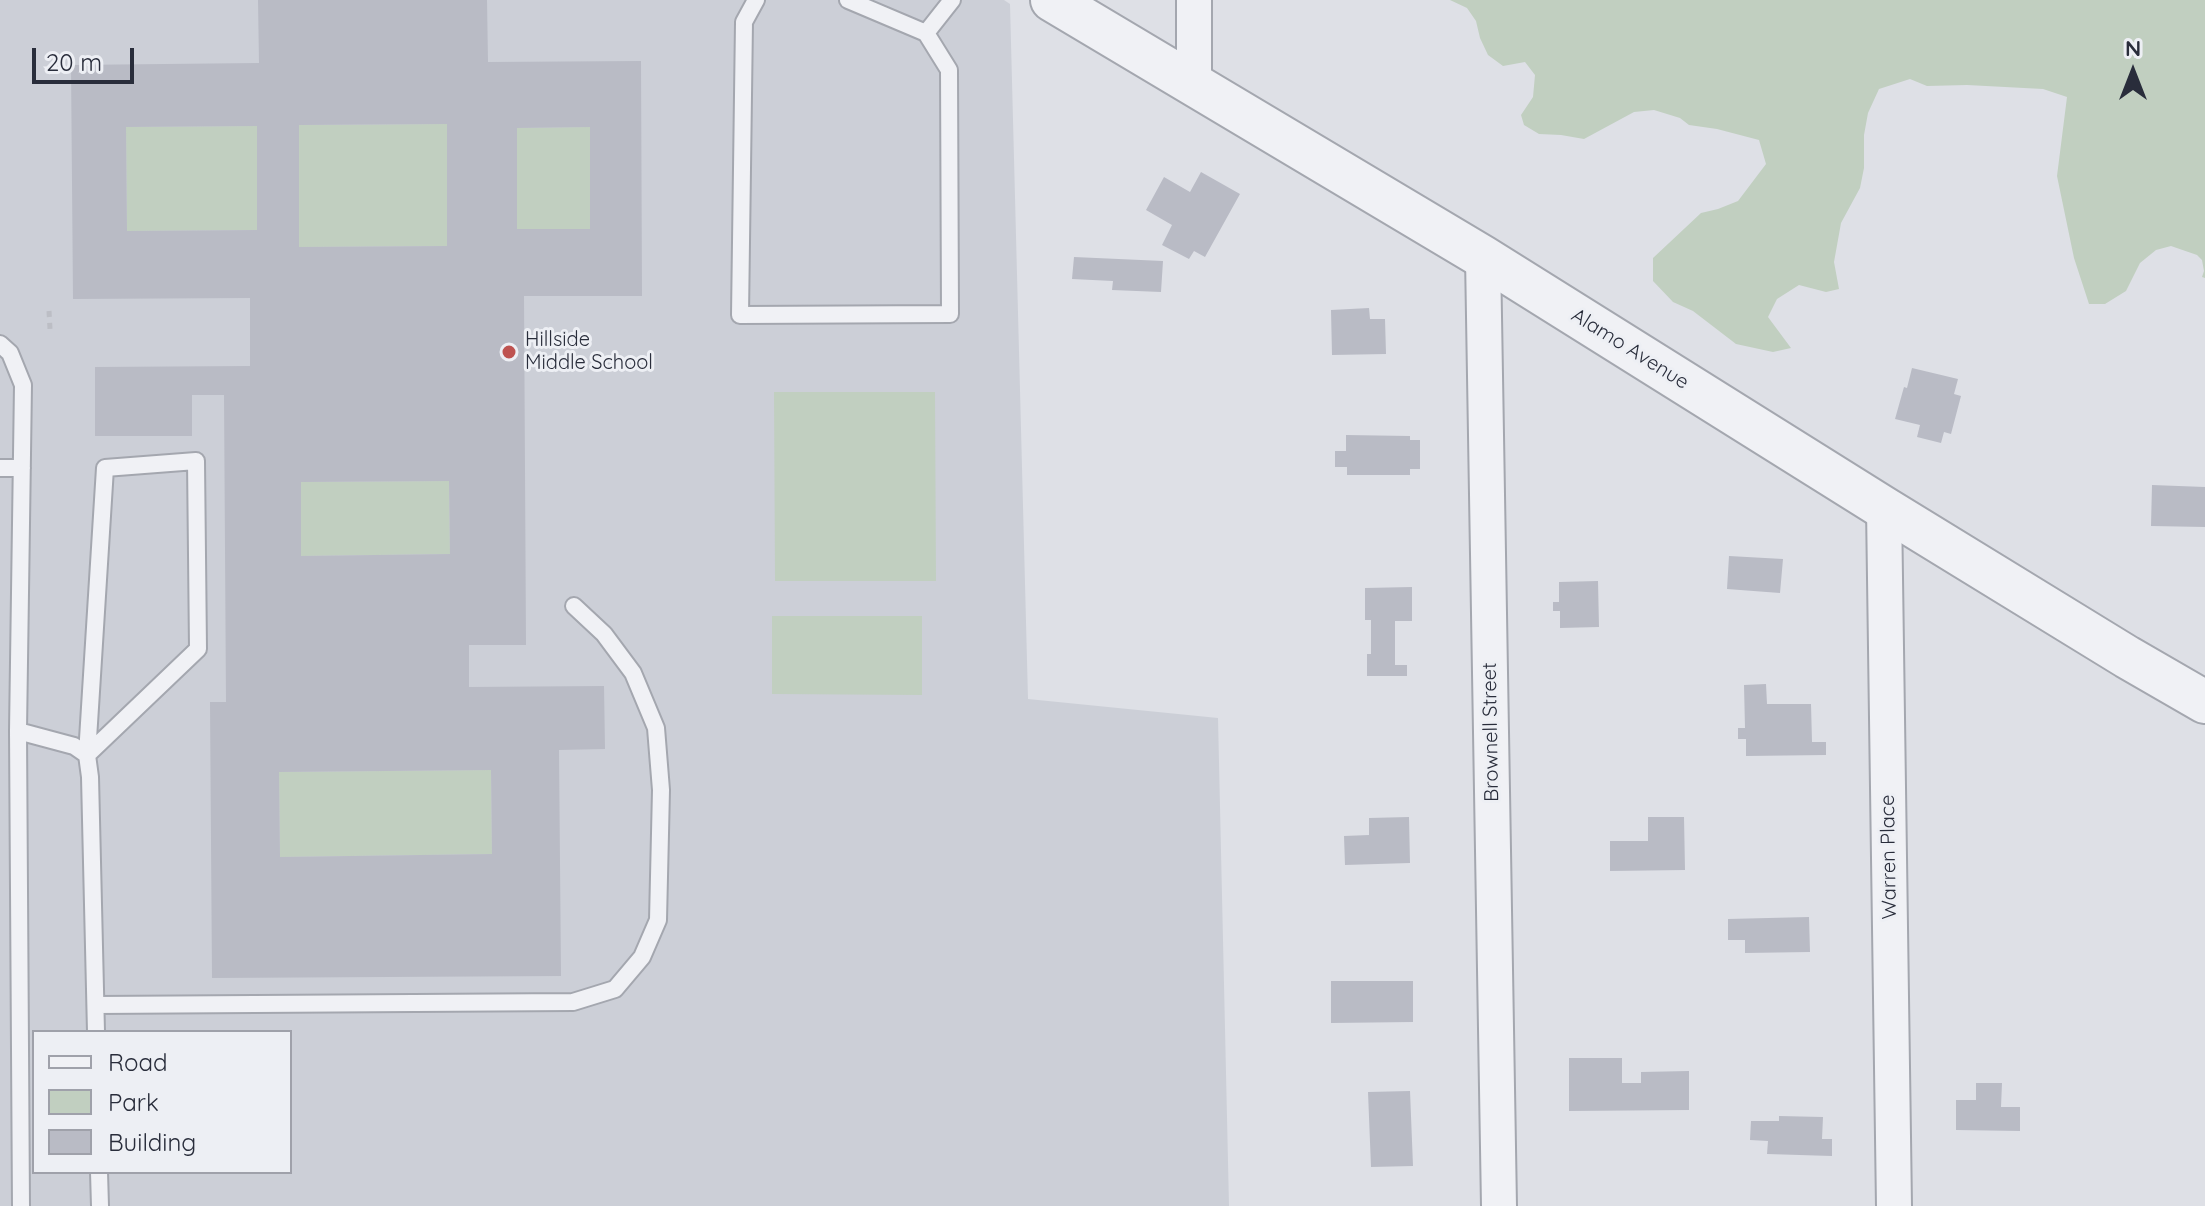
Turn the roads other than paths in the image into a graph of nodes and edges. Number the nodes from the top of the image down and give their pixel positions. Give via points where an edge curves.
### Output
1 (756, 0) edge
2 (848, 0) edge
3 (952, 0) edge
4 (1052, 0) edge
5 (1194, 0) edge
6 (926, 33) junction
7 (1194, 85) junction
8 (1483, 257) junction
9 (0, 344) edge
10 (0, 468) edge
11 (22, 468) junction
12 (1884, 508) junction
13 (574, 606) dead end
14 (2205, 702) edge
15 (18, 731) junction
16 (87, 755) junction
17 (96, 1005) junction
18 (96, 1030) edge
19 (99, 1174) edge
20 (21, 1206) edge
21 (100, 1206) edge
22 (1499, 1206) edge
23 (1894, 1206) edge

1 - 6 lane via 744,22 740,315 950,314 949,70
2 - 6 lane
3 - 6 lane
4 - 7 street, Alamo Avenue
5 - 7 street
7 - 8 street, Alamo Avenue
8 - 12 street, Alamo Avenue
8 - 22 street, Brownell Street
9 - 11 lane via 10,353 23,385
10 - 11 lane
11 - 15 lane
12 - 14 street, Alamo Avenue
12 - 23 street, Warren Place
13 - 17 lane via 604,634 633,673 656,728 661,790 658,920 642,957 615,989 573,1002
15 - 16 lane via 74,746
15 - 20 lane
16 - 16 lane via 198,649 196,461 105,468
16 - 17 lane
17 - 18 lane
19 - 21 lane

